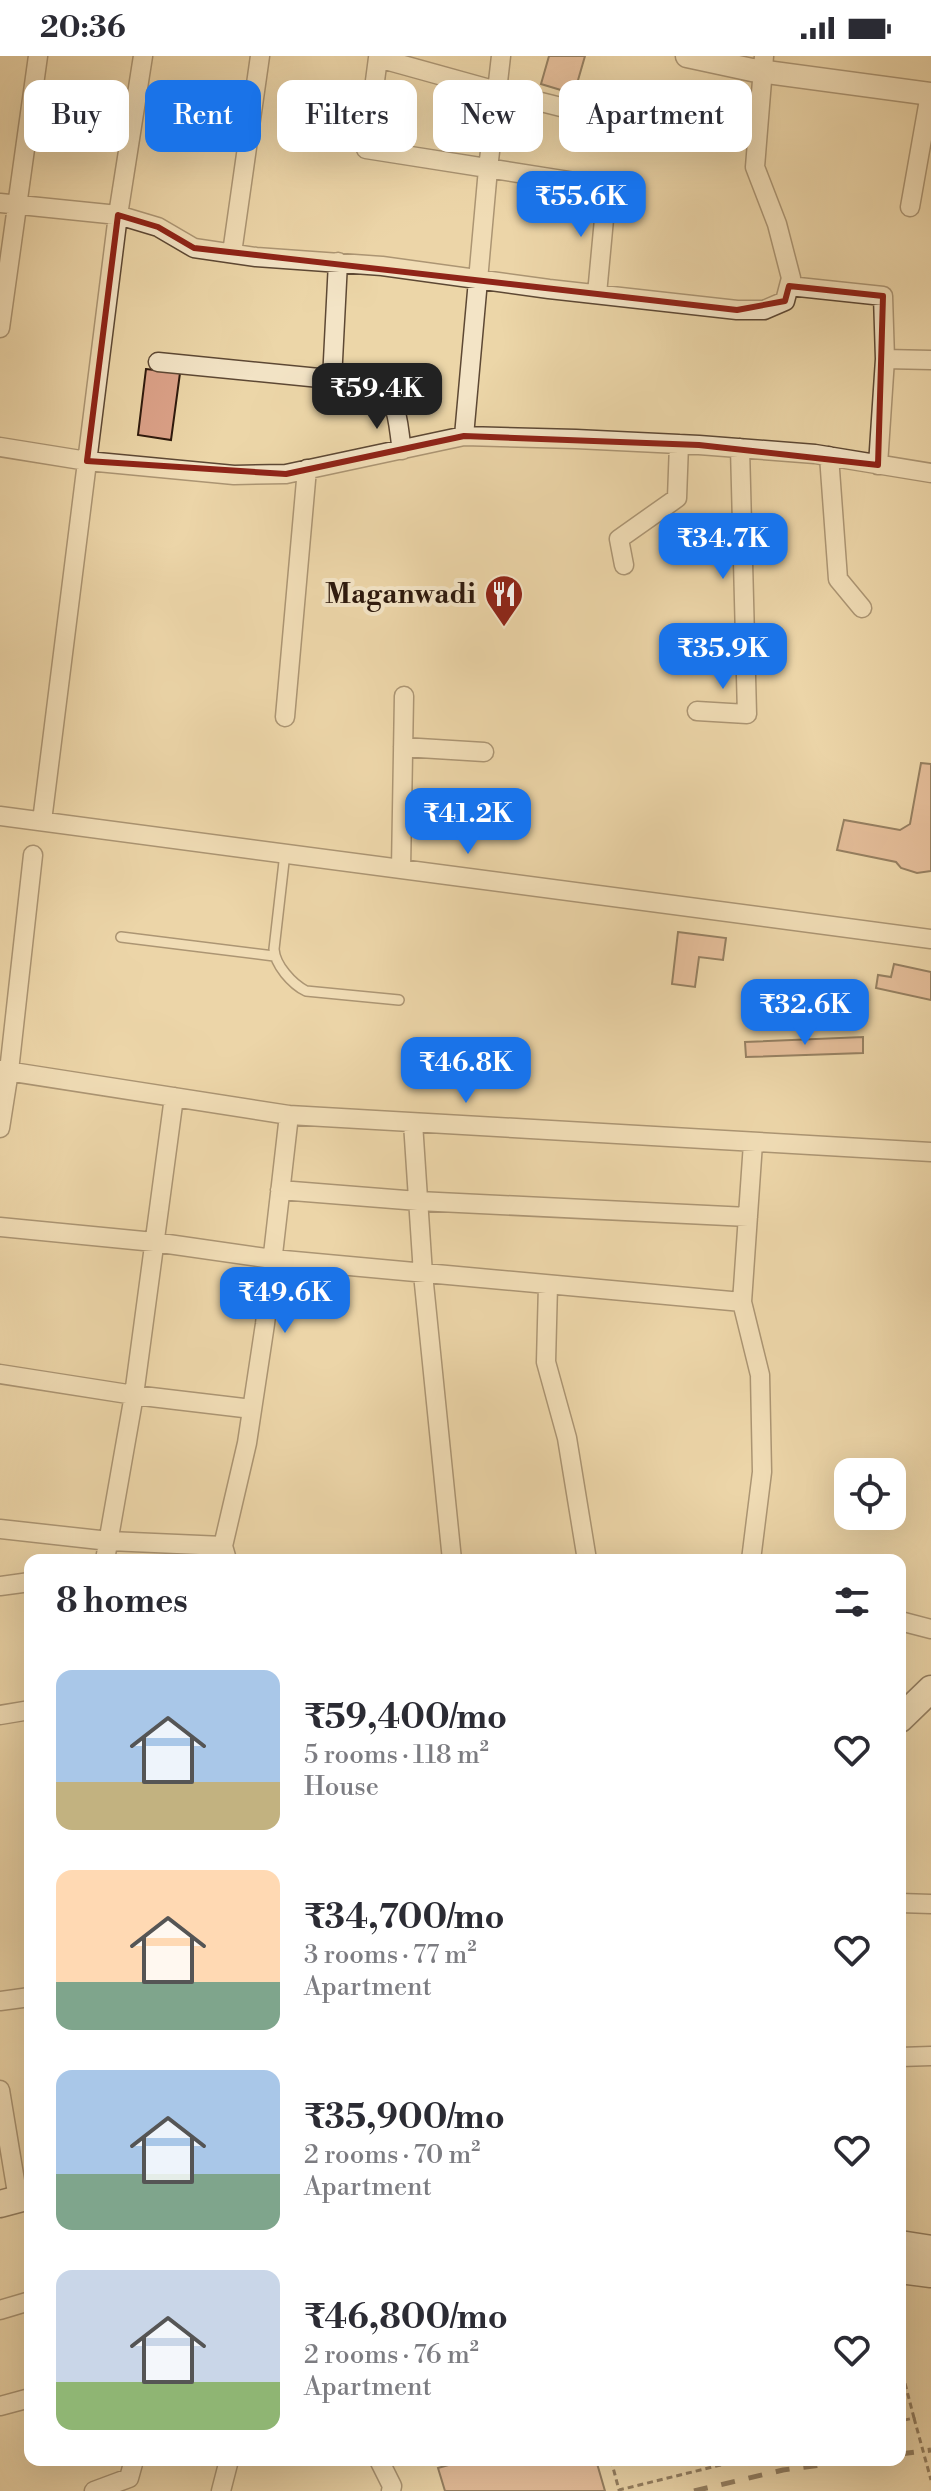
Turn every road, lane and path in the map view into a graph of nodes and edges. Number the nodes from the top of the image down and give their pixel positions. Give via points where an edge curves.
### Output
1 (38, 56) edge
2 (143, 56) edge
3 (260, 56) edge
4 (501, 56) edge
5 (687, 56) edge
6 (763, 64) edge
7 (457, 80) edge
8 (498, 80) edge
9 (930, 94) edge
10 (490, 152) edge
11 (488, 169) junction
12 (8, 203) edge
13 (910, 207) dead end
14 (118, 215) junction
15 (232, 253) junction
16 (338, 262) junction
17 (479, 279) junction
18 (789, 286) junction
19 (597, 294) junction
20 (0, 328) edge
21 (885, 359) junction
22 (931, 360) edge
23 (158, 362) dead end
24 (332, 380) junction
25 (464, 436) junction
26 (679, 444) junction
27 (0, 447) edge
28 (740, 448) junction
29 (402, 450) junction
30 (829, 456) junction
31 (87, 461) junction
32 (878, 465) junction
33 (307, 469) junction
34 (931, 473) edge
35 (624, 565) dead end
36 (862, 608) dead end
37 (404, 696) dead end
38 (697, 711) dead end
39 (285, 717) dead end
40 (403, 747) junction
41 (484, 752) dead end
42 (0, 816) edge
43 (42, 821) junction
44 (285, 853) junction
45 (33, 855) dead end
46 (401, 869) junction
47 (121, 937) dead end
48 (931, 939) edge
49 (274, 956) junction
50 (399, 1000) dead end
51 (4, 1070) edge
52 (174, 1097) junction
53 (289, 1115) junction
54 (413, 1123) junction
55 (0, 1128) edge
56 (753, 1143) junction
57 (931, 1152) edge
58 (280, 1190) junction
59 (418, 1201) junction
60 (748, 1217) junction
61 (0, 1227) edge
62 (154, 1242) junction
63 (273, 1259) junction
64 (423, 1274) junction
65 (548, 1285) junction
66 (742, 1302) junction
67 (0, 1374) edge
68 (134, 1395) junction
69 (252, 1409) junction
70 (0, 1529) edge
71 (107, 1551) edge
72 (225, 1553) edge
73 (451, 1554) edge
74 (586, 1554) edge
75 (752, 1554) edge
76 (24, 1583) edge
77 (0, 1586) edge
78 (906, 1623) edge
79 (931, 1629) edge
80 (931, 1689) edge
81 (24, 1711) edge
82 (906, 1713) edge
83 (0, 1715) edge
84 (906, 1903) edge
85 (931, 1904) edge
86 (24, 1998) edge
87 (0, 2001) edge
88 (931, 2056) edge
89 (906, 2057) edge
90 (0, 2090) edge
91 (16, 2200) edge
92 (24, 2303) edge
93 (0, 2310) edge
94 (906, 2387) edge
95 (24, 2400) edge
96 (0, 2406) edge
97 (914, 2418) junction
98 (906, 2420) edge
99 (132, 2466) edge
100 (227, 2466) edge
101 (382, 2466) edge
102 (613, 2466) edge
103 (717, 2466) edge
104 (931, 2480) edge
105 (94, 2491) edge
106 (221, 2491) edge
107 (391, 2491) edge

1 - 12 street
2 - 14 street
3 - 15 street
4 - 8 street
5 - 6 street
6 - 9 street
6 - 18 street via 755,167 777,224
7 - 11 street via 378,58 366,149
9 - 13 street
10 - 11 street
11 - 17 street
11 - 19 street via 607,187
12 - 14 street
12 - 20 street
14 - 15 street via 158,227 194,248
14 - 31 street
15 - 16 street
16 - 17 street
16 - 24 street
17 - 19 street
17 - 25 street
18 - 19 street via 785,301 764,310
18 - 21 street via 883,296
21 - 22 street
21 - 32 street
23 - 24 street
24 - 29 street via 383,388 395,405
25 - 26 street
25 - 29 street
26 - 28 street
26 - 35 street via 677,498 619,539
27 - 31 street
28 - 30 street
28 - 38 street via 747,714
29 - 33 street
30 - 32 street
30 - 36 street via 838,579
31 - 33 street via 234,475
31 - 43 street
32 - 34 street
33 - 39 street
37 - 40 street
40 - 41 street
40 - 46 street
42 - 43 street
43 - 44 street
44 - 46 street
44 - 49 lane
45 - 51 street
46 - 48 street
47 - 49 lane
49 - 50 lane via 306,991
51 - 52 street
51 - 55 street
52 - 53 street
52 - 62 street
53 - 54 street
53 - 58 street
54 - 56 street
54 - 59 street
56 - 57 street
56 - 60 street
58 - 59 street
58 - 63 street
59 - 60 street
59 - 64 street
60 - 66 street
61 - 62 street
62 - 63 street
62 - 68 street
63 - 64 street
63 - 69 street
64 - 65 street
64 - 73 street
65 - 66 street
65 - 74 street via 546,1362 567,1438
66 - 75 street via 760,1375 762,1472
67 - 68 street
68 - 69 street
68 - 71 street
69 - 72 street
70 - 71 street
71 - 72 street
76 - 77 street
78 - 79 street
80 - 82 main road
81 - 83 street
84 - 85 street
86 - 87 street
88 - 89 street
90 - 91 street
92 - 93 street
94 - 97 path
95 - 96 street
97 - 98 path
97 - 104 path, bridge
99 - 105 street via 129,2478
100 - 106 street
101 - 107 street
102 - 103 path via 619,2490

